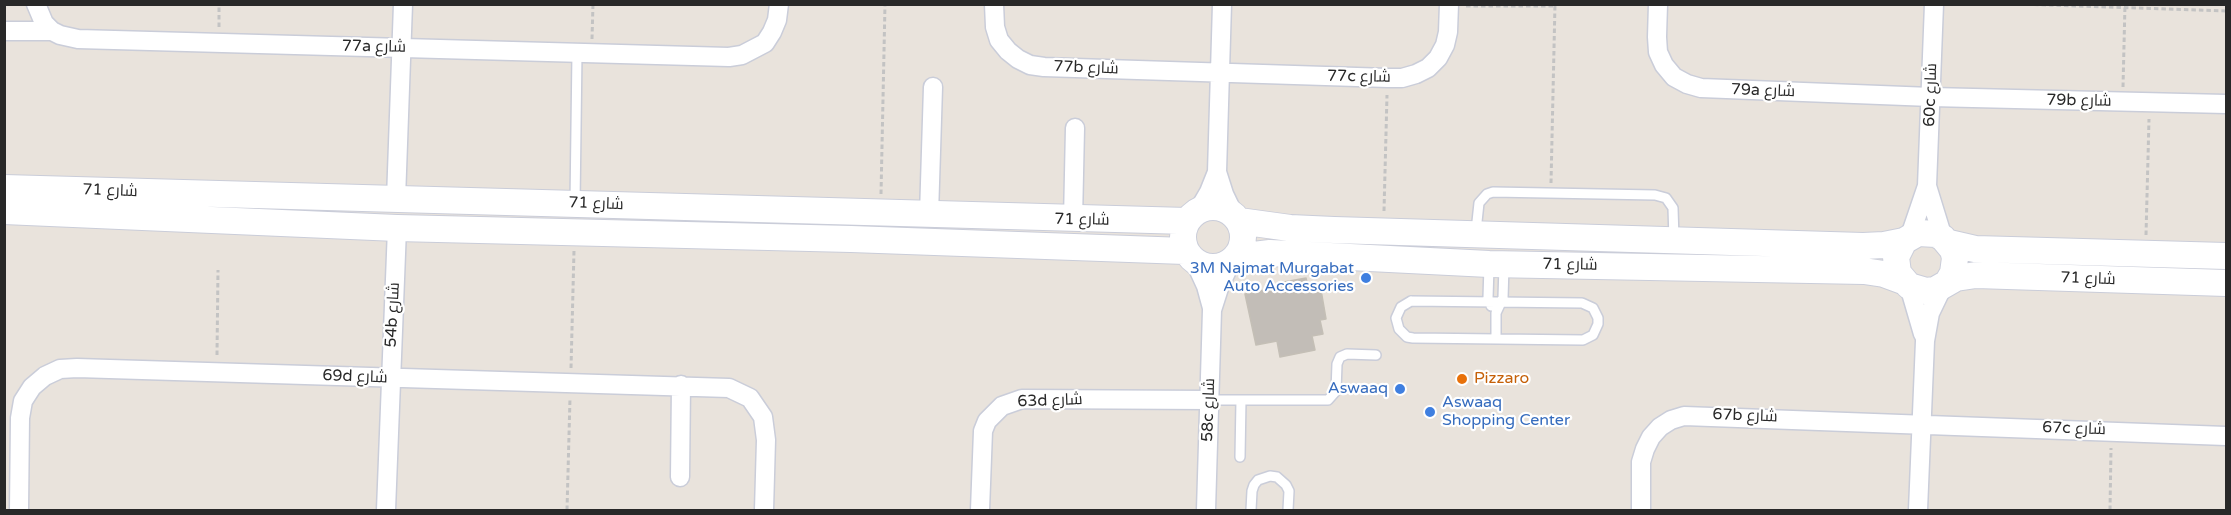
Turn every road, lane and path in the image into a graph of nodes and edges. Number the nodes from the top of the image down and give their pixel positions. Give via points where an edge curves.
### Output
1 (36, 4) edge
2 (219, 4) edge
3 (403, 4) edge
4 (593, 4) edge
5 (779, 4) edge
6 (885, 4) edge
7 (994, 4) edge
8 (1222, 4) edge
9 (1658, 4) edge
10 (1934, 4) edge
11 (2019, 4) edge
12 (1449, 5) edge
13 (1555, 5) edge
14 (2125, 6) edge
15 (2226, 11) edge
16 (4, 31) edge
17 (52, 31) junction
18 (218, 43) junction
19 (402, 48) junction
20 (585, 53) junction
21 (1219, 73) junction
22 (1388, 78) junction
23 (933, 87) dead end
24 (1931, 97) junction
25 (2122, 102) junction
26 (2150, 102) junction
27 (2226, 104) edge
28 (1075, 128) dead end
29 (1216, 172) junction
30 (1927, 186) junction
31 (4, 188) edge
32 (1551, 192) junction
33 (396, 199) junction
34 (575, 204) junction
35 (4, 211) edge
36 (881, 213) junction
37 (929, 215) junction
38 (1193, 216) junction
39 (1237, 218) junction
40 (1073, 220) junction
41 (397, 228) junction
42 (1383, 231) junction
43 (1476, 234) junction
44 (1674, 239) junction
45 (1907, 239) junction
46 (1946, 240) junction
47 (2145, 254) junction
48 (1190, 256) junction
49 (2226, 256) edge
50 (1234, 259) junction
51 (1496, 264) junction
52 (218, 270) dead end
53 (1946, 283) junction
54 (2226, 283) edge
55 (1906, 284) junction
56 (1501, 302) junction
57 (1489, 303) junction
58 (1212, 310) junction
59 (1496, 313) junction
60 (1496, 339) junction
61 (1925, 341) junction
62 (1376, 355) dead end
63 (217, 372) junction
64 (390, 378) junction
65 (681, 385) junction
66 (1209, 400) junction
67 (1240, 400) junction
68 (1921, 423) junction
69 (2112, 431) junction
70 (2226, 436) edge
71 (1240, 457) dead end
72 (680, 477) dead end
73 (19, 510) edge
74 (386, 510) edge
75 (764, 510) edge
76 (980, 510) edge
77 (1206, 510) edge
78 (1251, 510) edge
79 (1288, 510) edge
80 (1641, 510) edge
81 (1918, 510) edge
82 (2110, 510) edge

1 - 17 street
2 - 18 path
3 - 19 street
4 - 20 path
5 - 20 street, 77a شارع via 777,20 765,42 742,56
6 - 36 path
7 - 21 street, 77b شارع via 999,40 1030,65
8 - 21 street
9 - 24 street, 79a شارع via 1658,52 1674,77 1687,84 1701,88
10 - 24 street, 60c شارع
11 - 14 path
12 - 13 path
12 - 22 street, 77c شارع via 1448,32 1438,57 1416,74
13 - 32 path
14 - 15 path
14 - 25 path
16 - 17 street, 77a شارع
17 - 18 street, 77a شارع via 78,39
18 - 19 street, 77a شارع
19 - 20 street, 77a شارع
19 - 33 street
20 - 34 lane
21 - 22 street, 77c شارع
21 - 29 street
22 - 42 path
23 - 37 street
24 - 25 street, 79b شارع
24 - 30 street, 60c شارع
25 - 26 street, 79b شارع
26 - 27 street, 79b شارع
26 - 47 path
28 - 40 street
29 - 38 street via 1209,192
29 - 39 street
30 - 45 street, 60c شارع
30 - 46 street, 60c شارع
31 - 33 street, شارع 71
32 - 43 lane via 1487,194 1477,209
32 - 44 lane via 1661,195 1673,208
33 - 34 street, شارع 71
34 - 36 street, شارع 71
35 - 41 street, شارع 71
36 - 37 street, شارع 71
37 - 40 street, شارع 71
38 - 39 street via 1206,208 1221,208
38 - 40 street, شارع 71
38 - 48 street via 1183,236
39 - 42 street, شارع 71 via 1290,228
39 - 50 street via 1244,236
41 - 48 street, شارع 71 via 851,239
41 - 64 street, 54b شارع
42 - 43 street, شارع 71
43 - 44 street, شارع 71
44 - 45 street, شارع 71 via 1873,246
45 - 46 street via 1927,232
45 - 55 street via 1896,256 1898,273
46 - 47 street, شارع 71 via 1975,249
46 - 53 street via 1953,250 1955,266
47 - 49 street, شارع 71
48 - 50 street via 1209,268
48 - 58 street, 58c شارع via 1206,286
50 - 51 street, شارع 71 via 1270,253
50 - 58 street, 58c شارع
51 - 55 street, شارع 71 via 1864,271 1884,274
51 - 56 lane
51 - 57 lane
52 - 63 path
53 - 54 street, شارع 71 via 1976,275
53 - 55 street via 1926,291
53 - 61 street via 1930,313
55 - 61 street
56 - 57 lane
56 - 59 lane
56 - 60 lane via 1582,303 1593,308 1598,324 1593,335 1583,340
57 - 59 lane
57 - 60 lane via 1411,301 1398,312 1396,324 1402,334 1413,338
58 - 66 street, 58c شارع
59 - 60 lane
61 - 68 street
62 - 67 lane via 1340,357 1336,391 1328,400
63 - 64 street, 69d شارع
63 - 73 street, 69d شارع via 77,368 60,369 45,376 23,402
64 - 65 street, 69d شارع
64 - 74 street, 54b شارع
65 - 72 street
65 - 75 street, 69d شارع via 718,386 740,392 750,398 763,417
66 - 67 lane
66 - 76 street, 63d شارع via 1022,399 1002,406 987,421 984,431
66 - 77 street, 58c شارع
67 - 71 lane
68 - 69 street, 67c شارع
68 - 80 street, 67b شارع via 1698,415 1678,418 1660,427 1645,449 1641,462
68 - 81 street
69 - 70 street, 67c شارع
69 - 82 path
78 - 79 lane via 1254,485 1270,476 1286,484

